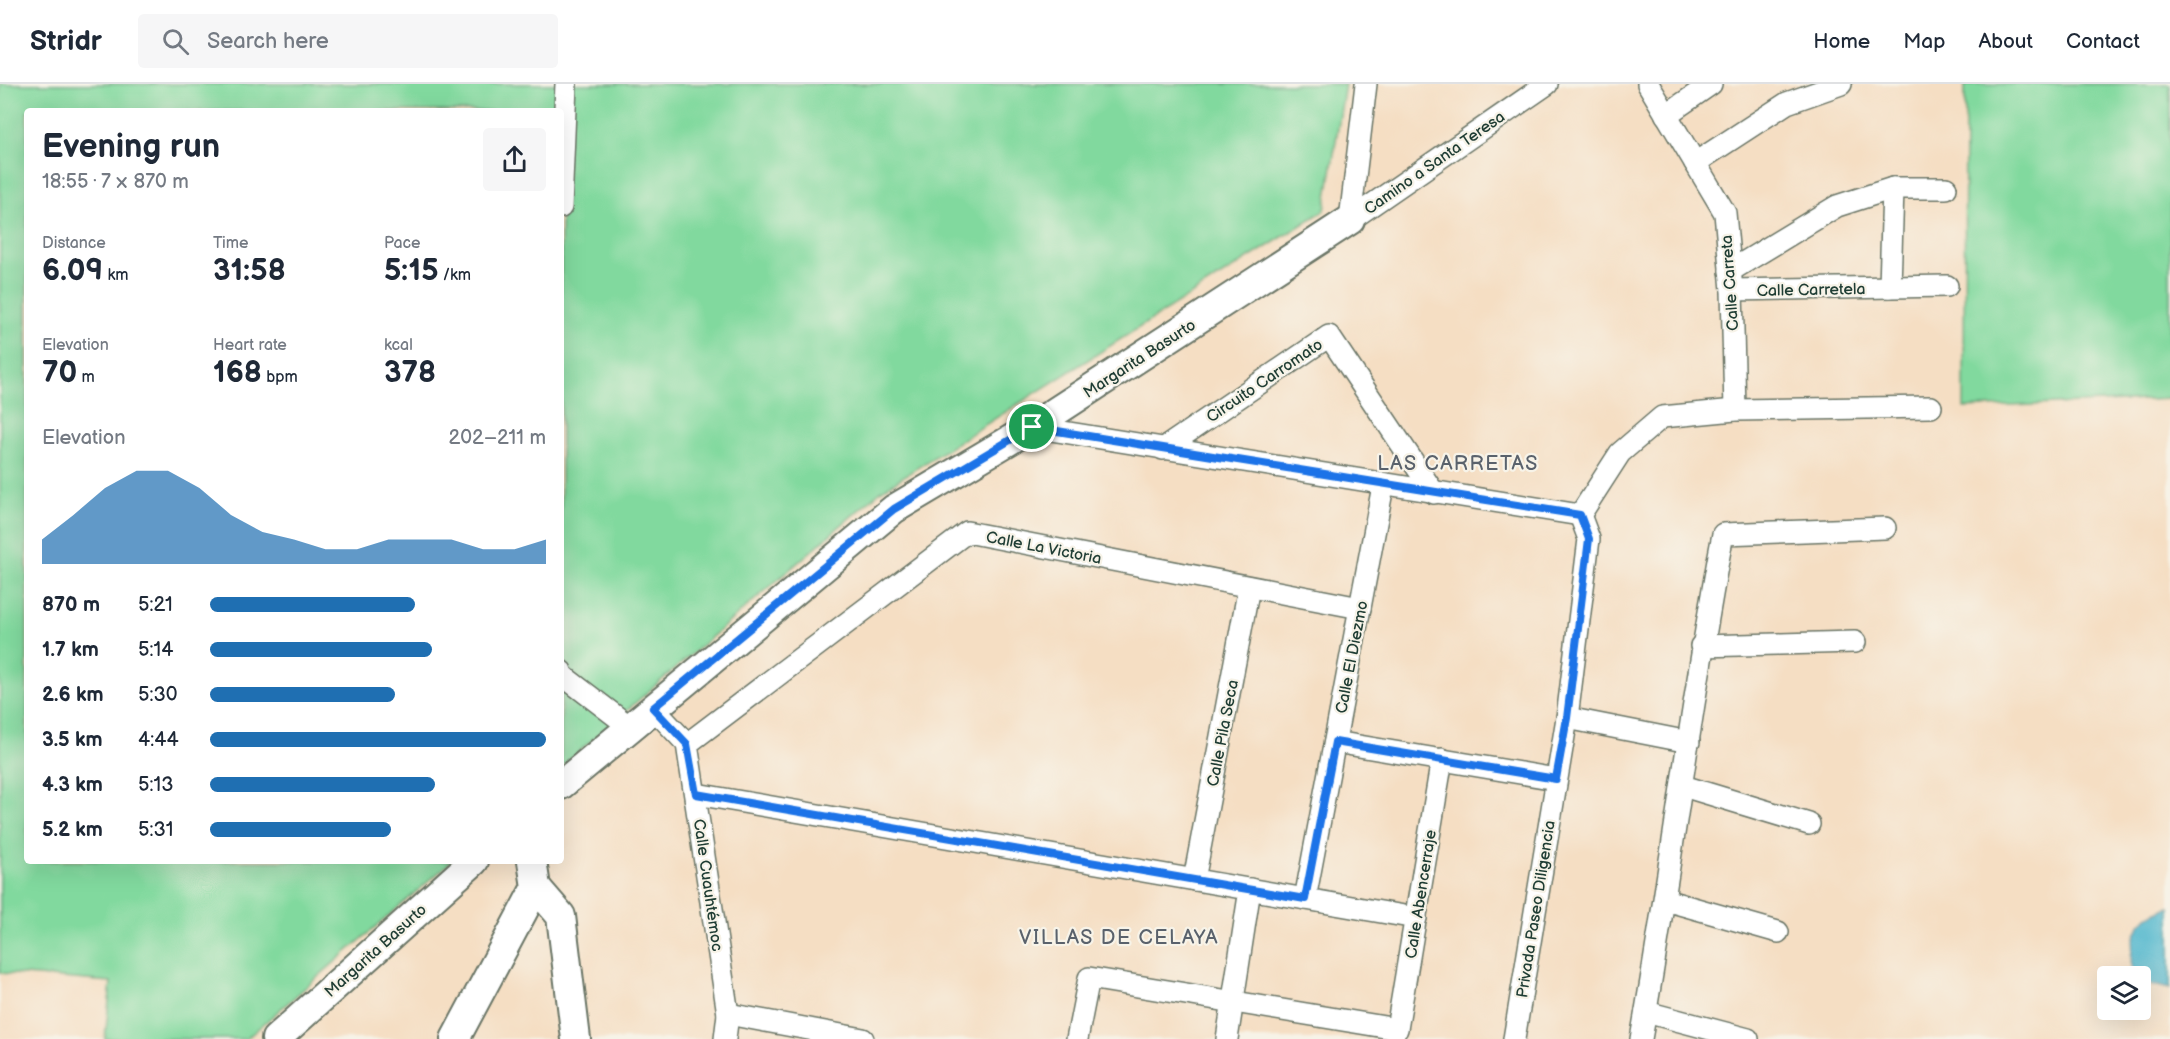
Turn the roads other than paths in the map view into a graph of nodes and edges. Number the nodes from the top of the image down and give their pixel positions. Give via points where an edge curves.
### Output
1 (566, 84) edge
2 (1366, 84) edge
3 (1547, 84) edge
4 (1648, 84) edge
5 (1711, 84) edge
6 (1841, 84) edge
7 (1666, 115) junction
8 (564, 133) edge
9 (1695, 163) junction
10 (1893, 188) junction
11 (1946, 188) dead end
12 (1350, 220) junction
13 (1731, 281) junction
14 (1947, 286) dead end
15 (1890, 287) junction
16 (1931, 407) dead end
17 (1735, 410) junction
18 (1032, 427) junction
19 (1162, 449) junction
20 (1383, 486) junction
21 (1434, 493) junction
22 (1580, 515) junction
23 (1885, 528) dead end
24 (1249, 587) junction
25 (1360, 608) junction
26 (1855, 642) dead end
27 (1701, 646) junction
28 (564, 677) edge
29 (653, 708) junction
30 (1567, 718) junction
31 (630, 727) junction
32 (1335, 742) junction
33 (1689, 742) junction
34 (687, 744) junction
35 (1442, 759) junction
36 (1556, 779) junction
37 (564, 782) edge
38 (1683, 786) junction
39 (696, 794) junction
40 (1809, 824) dead end
41 (471, 864) edge
42 (534, 874) edge
43 (1194, 880) junction
44 (1250, 890) junction
45 (1305, 899) junction
46 (1665, 900) junction
47 (1416, 918) junction
48 (1778, 932) dead end
49 (1232, 1000) junction
50 (1646, 1012) junction
51 (728, 1014) junction
52 (1363, 1032) edge
53 (276, 1039) edge
54 (455, 1039) edge
55 (576, 1039) edge
56 (724, 1039) edge
57 (863, 1039) edge
58 (1077, 1039) edge
59 (1227, 1039) edge
60 (1514, 1039) edge
61 (1641, 1039) edge
62 (1748, 1039) edge

1 - 8 street
2 - 12 street
3 - 12 street, Camino a Santa Teresa
4 - 7 street, Calle Carreta
5 - 7 street
6 - 9 street via 1787,103
7 - 9 street, Calle Carreta
9 - 13 street, Calle Carreta via 1725,213
10 - 11 street
10 - 13 street via 1837,206
10 - 15 street
12 - 18 street, Margarita Basurto
13 - 15 street, Calle Carretela
13 - 17 street, Calle Carreta
14 - 15 street, Calle Carretela
16 - 17 street
17 - 22 street via 1662,417 1620,453
18 - 19 street
18 - 29 street, Margarita Basurto via 894,509
19 - 20 street
19 - 21 street, Circuito Carromato via 1329,336
20 - 21 street
20 - 25 street, Calle El Diezmo
21 - 22 street
22 - 30 street, Privada Paseo Diligencia via 1589,539
23 - 27 street via 1723,534
24 - 25 street, Calle La Victoria
24 - 34 street, Calle La Victoria via 967,532
24 - 43 street, Calle Pila Seca
25 - 32 street, Calle El Diezmo
26 - 27 street
27 - 33 street
28 - 31 street
29 - 31 street, Margarita Basurto
29 - 34 street
30 - 33 street
30 - 36 street, Privada Paseo Diligencia
31 - 37 street, Margarita Basurto
32 - 35 street
32 - 45 street, Calle El Diezmo
33 - 38 street
34 - 39 street, Calle Cuauhtémoc
35 - 36 street
35 - 47 street, Calle Abencerraje
36 - 60 street, Privada Paseo Diligencia
38 - 40 street
38 - 46 street
39 - 43 street
39 - 51 street, Calle Cuauhtémoc
41 - 53 street, Margarita Basurto
42 - 54 street
42 - 55 street via 561,916
43 - 44 street
44 - 45 street
44 - 49 street
45 - 47 street
46 - 48 street
46 - 50 street
47 - 52 street, Calle Abencerraje via 1397,1029
49 - 52 street
49 - 58 street via 1089,978
49 - 59 street
50 - 61 street
50 - 62 street
51 - 56 street, Calle Cuauhtémoc
51 - 57 street

